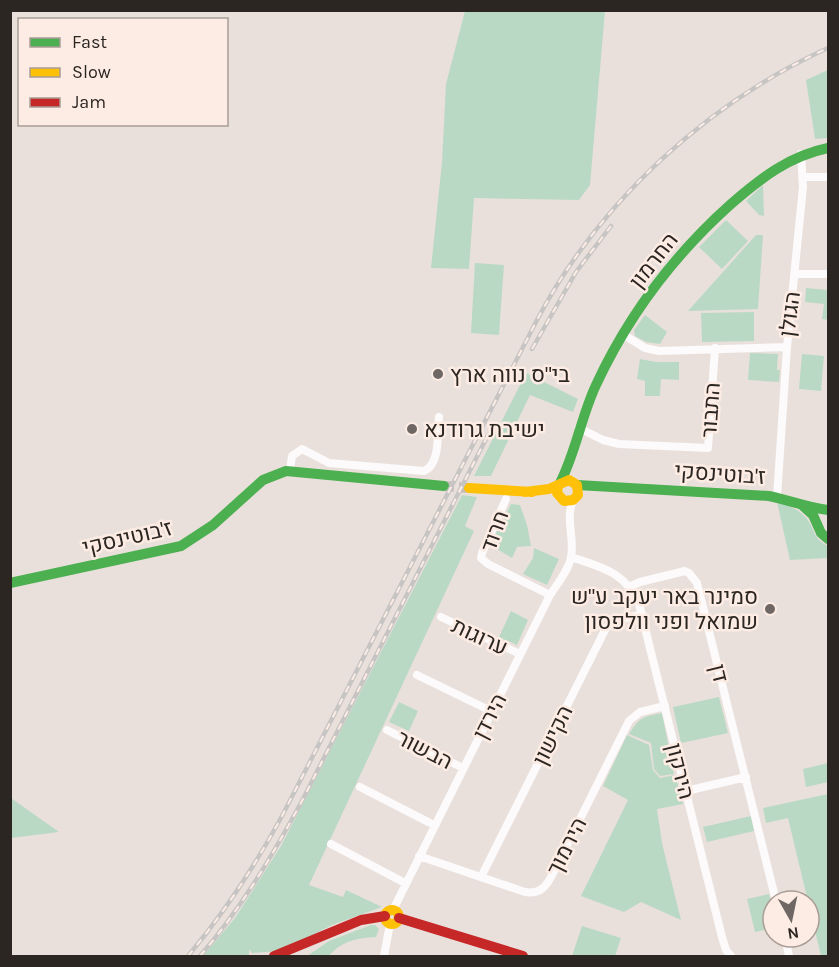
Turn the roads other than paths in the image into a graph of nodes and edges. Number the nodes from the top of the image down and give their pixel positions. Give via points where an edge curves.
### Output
1 (828, 148) edge
2 (801, 154) junction
3 (804, 177) junction
4 (828, 177) edge
5 (795, 274) junction
6 (828, 274) edge
7 (624, 335) junction
8 (788, 347) junction
9 (715, 348) junction
10 (439, 417) dead end
11 (579, 428) junction
12 (570, 454) junction
13 (290, 470) junction
14 (576, 484) junction
15 (444, 486) tunnel mouth
16 (469, 488) tunnel mouth
17 (642, 488) junction
18 (560, 491) junction
19 (777, 497) junction
20 (506, 499) dead end
21 (575, 499) junction
22 (795, 501) junction
23 (828, 510) edge
24 (569, 520) junction
25 (818, 528) junction
26 (828, 539) edge
27 (571, 557) junction
28 (10, 583) edge
29 (630, 586) junction
30 (550, 594) junction
31 (642, 614) junction
32 (441, 617) dead end
33 (520, 654) junction
34 (417, 675) dead end
35 (665, 706) junction
36 (491, 711) junction
37 (387, 730) dead end
38 (463, 768) junction
39 (746, 777) junction
40 (360, 788) dead end
41 (686, 791) junction
42 (434, 825) junction
43 (331, 844) dead end
44 (419, 856) junction
45 (481, 878) junction
46 (405, 883) junction
47 (773, 889) edge
48 (392, 917) junction
49 (316, 940) junction
50 (500, 953) edge
51 (274, 957) edge
52 (295, 957) edge
53 (384, 957) edge
54 (523, 957) edge
55 (731, 957) edge

1 - 2 street, החרמון
2 - 3 street, הגולן
2 - 7 street, החרמון via 762,178 703,229 660,279
3 - 4 street
3 - 5 street, הגולן
5 - 6 street
5 - 8 street, הגולן
7 - 9 street, הגולן via 645,348 659,351
7 - 11 street, החרמון
8 - 9 street, הגולן
8 - 19 street
9 - 11 street, התבור via 708,448 619,444
10 - 13 street via 435,459 424,471 329,463 302,449 292,456
11 - 12 street, החרמון
12 - 14 street, החרמון
12 - 18 street, החרמון
13 - 15 street, ז'בוטינסקי
13 - 28 street, ז'בוטינסקי via 267,476 216,525 182,546
14 - 17 street, ז'בוטינסקי
14 - 18 street via 569,480
14 - 21 street via 579,491
16 - 18 street
17 - 19 street, ז'בוטינסקי
17 - 21 street, ז'בוטינסקי
18 - 21 street via 567,502
18 - 24 street
19 - 22 street, ז'בוטינסקי
20 - 30 street, חרוד via 481,558
21 - 24 street
22 - 23 street, ז'בוטינסקי
22 - 25 street, ז'בוטינסקי via 813,515
23 - 25 street via 820,517
24 - 27 street
25 - 26 street, ז'בוטינסקי
27 - 29 street via 613,572
27 - 30 street, הירדן
29 - 31 street, הירקון
29 - 39 street, דן via 678,572 694,577
30 - 33 street, הירדן
31 - 35 street, הירקון
31 - 45 street, הקישון via 615,621 606,628
32 - 33 street, ערוגות
33 - 36 street, הירדן
34 - 36 street
35 - 41 street, הירקון
35 - 45 street, הירמוך via 640,712 629,721 542,890 525,892
36 - 38 street, הירדן
37 - 38 street, הבשור
38 - 42 street, הירדן
39 - 41 street
39 - 47 street, דן
40 - 42 street
41 - 55 street, הירקון via 722,937
42 - 44 street, הירדן
43 - 46 street
44 - 45 street, הירמוך
44 - 46 street, הירדן
46 - 48 street, הירדן
48 - 49 street via 370,917
48 - 50 street
48 - 53 street, הירדן
49 - 51 street
49 - 52 street
50 - 54 street

